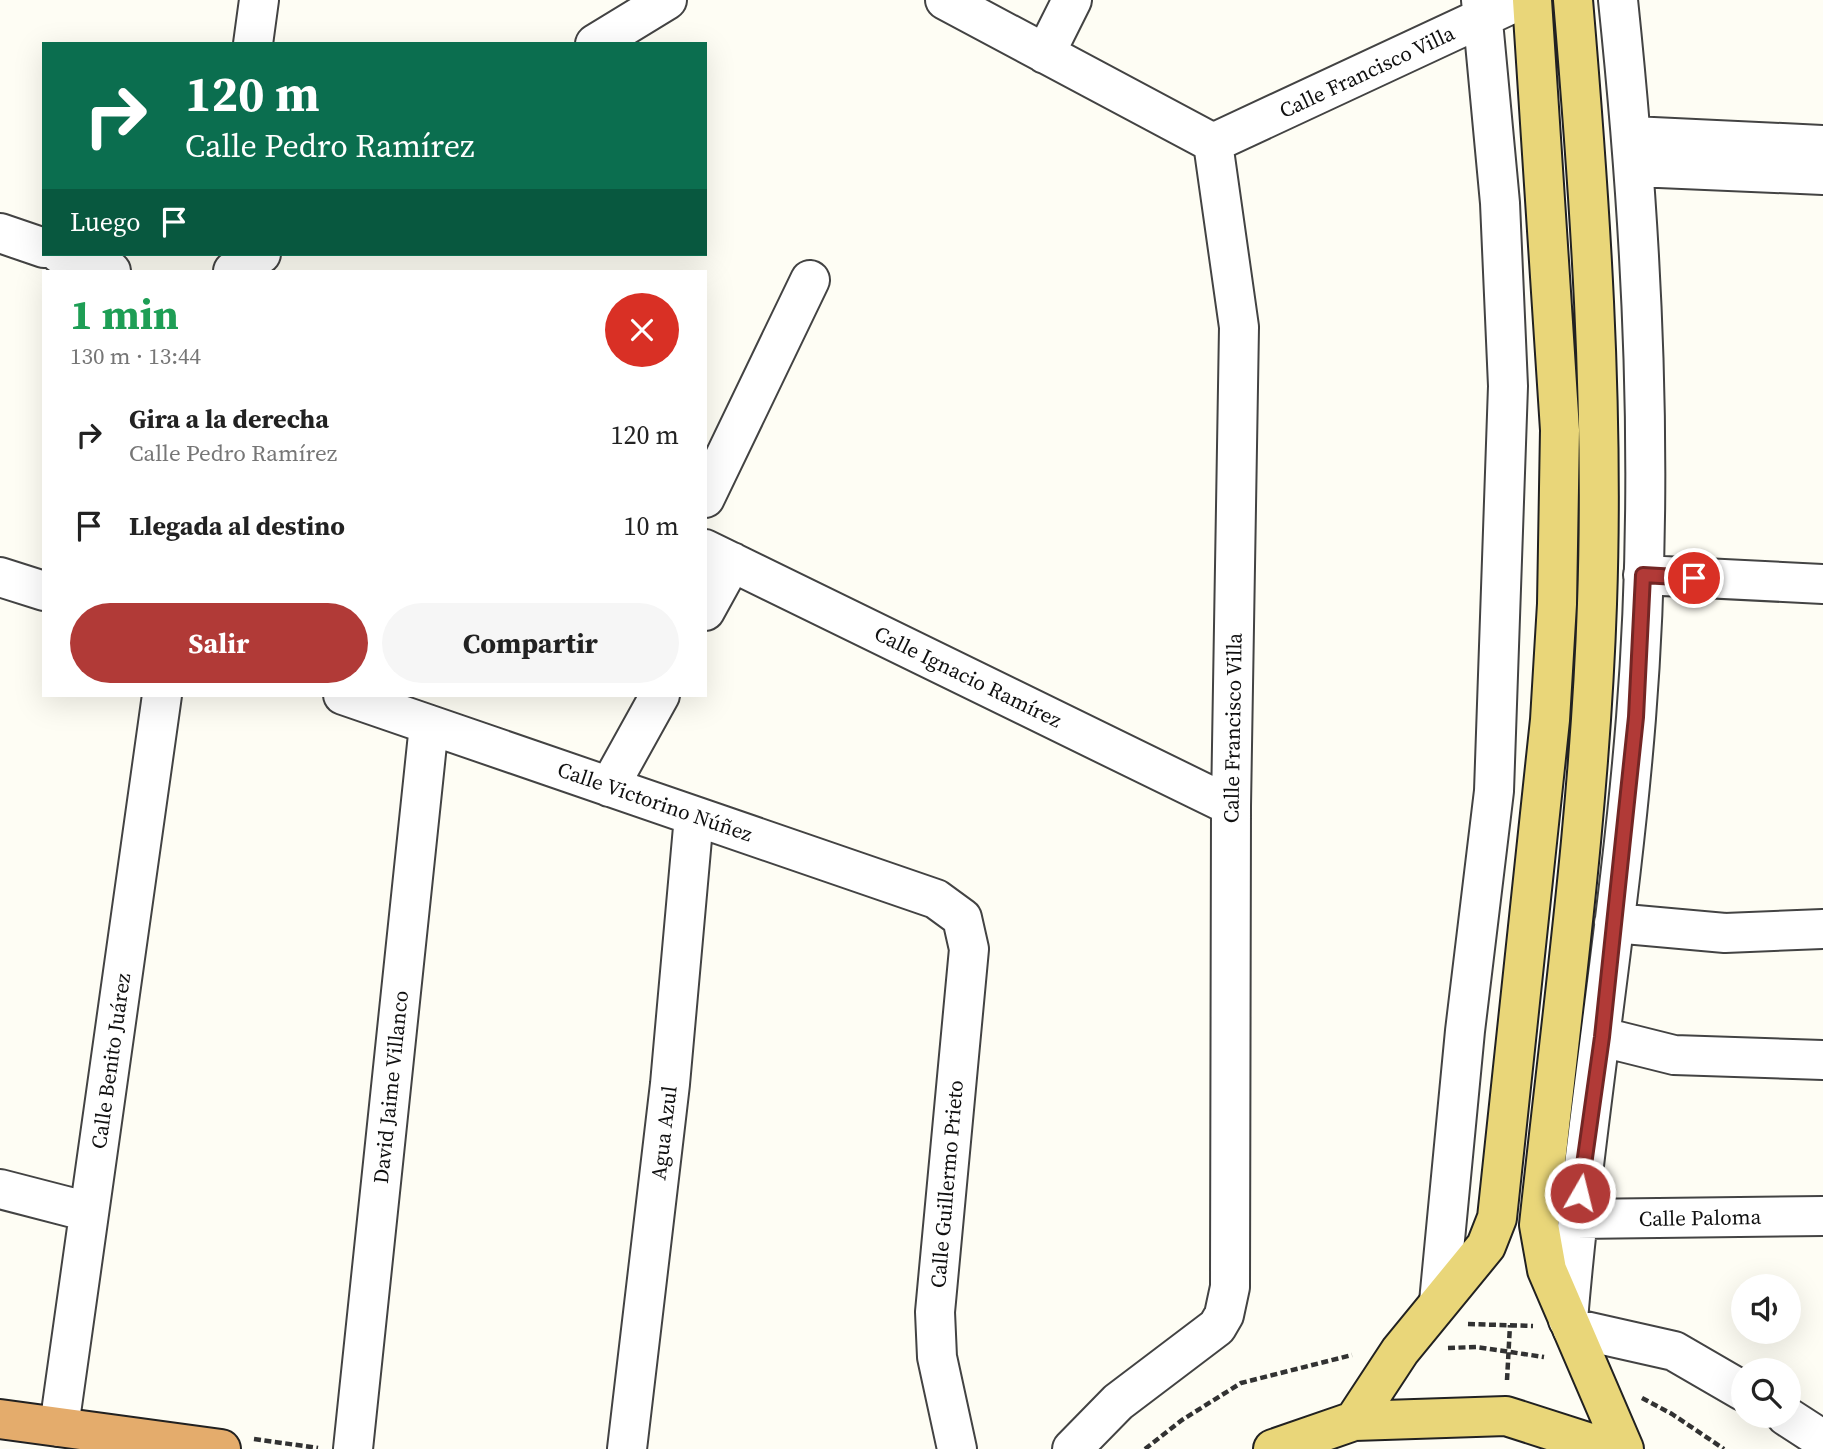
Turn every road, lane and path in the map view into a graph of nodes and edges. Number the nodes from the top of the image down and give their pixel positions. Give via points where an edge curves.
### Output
1 (259, 0) edge
2 (667, 0) edge
3 (945, 0) edge
4 (1072, 0) edge
5 (1520, 0) edge
6 (1532, 0) edge
7 (1573, 0) edge
8 (1618, 0) edge
9 (1483, 8) edge
10 (253, 42) edge
11 (598, 42) edge
12 (1045, 54) junction
13 (1213, 144) junction
14 (1823, 145) edge
15 (1634, 152) junction
16 (1823, 175) edge
17 (0, 233) edge
18 (42, 247) edge
19 (66, 256) edge
20 (258, 256) edge
21 (108, 270) edge
22 (235, 270) edge
23 (810, 280) dead end
24 (707, 494) edge
25 (719, 555) edge
26 (1643, 575) junction
27 (0, 577) edge
28 (1823, 584) edge
29 (42, 591) edge
30 (707, 603) edge
31 (162, 697) edge
32 (349, 697) edge
33 (659, 697) edge
34 (429, 725) junction
35 (610, 787) junction
36 (1231, 806) junction
37 (694, 816) junction
38 (962, 918) joint
39 (1614, 923) junction
40 (1823, 929) edge
41 (1602, 1037) junction
42 (1823, 1060) edge
43 (0, 1189) edge
44 (89, 1212) junction
45 (1823, 1216) edge
46 (1577, 1219) junction
47 (1430, 1313) junction
48 (1570, 1324) junction
49 (1731, 1384) edge
50 (0, 1419) edge
51 (1354, 1421) junction
52 (1801, 1426) edge
53 (60, 1427) junction
54 (1823, 1440) edge
55 (221, 1449) edge
56 (353, 1449) edge
57 (627, 1449) edge
58 (957, 1449) edge
59 (1072, 1449) edge
60 (1273, 1449) edge
61 (1609, 1449) edge
62 (1624, 1449) edge

1 - 10 street
2 - 11 street
3 - 12 street
4 - 12 street
5 - 9 street, Calle Francisco Villa
6 - 47 main road via 1560,430 1550,720 1497,1219 1486,1246
7 - 48 main road via 1591,208 1598,426 1597,604 1587,768 1539,1226 1547,1269
8 - 15 street
9 - 13 street, Calle Francisco Villa
9 - 47 street via 1500,203 1508,386 1494,791
12 - 13 street
13 - 36 street, Calle Francisco Villa via 1238,327
14 - 15 street
15 - 16 street
15 - 26 street via 1644,363
17 - 18 street
19 - 21 street
20 - 22 street
23 - 24 street
25 - 30 street
25 - 36 street, Calle Ignacio Ramírez
26 - 28 street
26 - 39 street via 1636,717
27 - 29 street
31 - 44 street, Calle Benito Juárez
32 - 34 street, Calle Victorino Núñez
33 - 35 street
34 - 35 street, Calle Victorino Núñez
34 - 56 street, David Jaime Villanco
35 - 37 street, Calle Victorino Núñez
36 - 59 street, Calle Francisco Villa via 1230,1287 1224,1315 1206,1338 1139,1384
37 - 38 street, Calle Victorino Núñez via 936,899
37 - 57 street, Agua Azul via 670,1084
38 - 58 street, Calle Guillermo Prieto via 970,949 935,1312 937,1357
39 - 40 street via 1725,933
39 - 41 street
41 - 42 street via 1674,1055
41 - 46 street
43 - 44 street
44 - 53 street, Calle Benito Juárez
45 - 46 street, Calle Paloma
46 - 48 street
47 - 48 path
47 - 51 main road
48 - 49 street via 1674,1351
48 - 62 main road
50 - 53 highway
51 - 60 main road
51 - 61 main road via 1506,1416
52 - 54 street
53 - 55 highway

